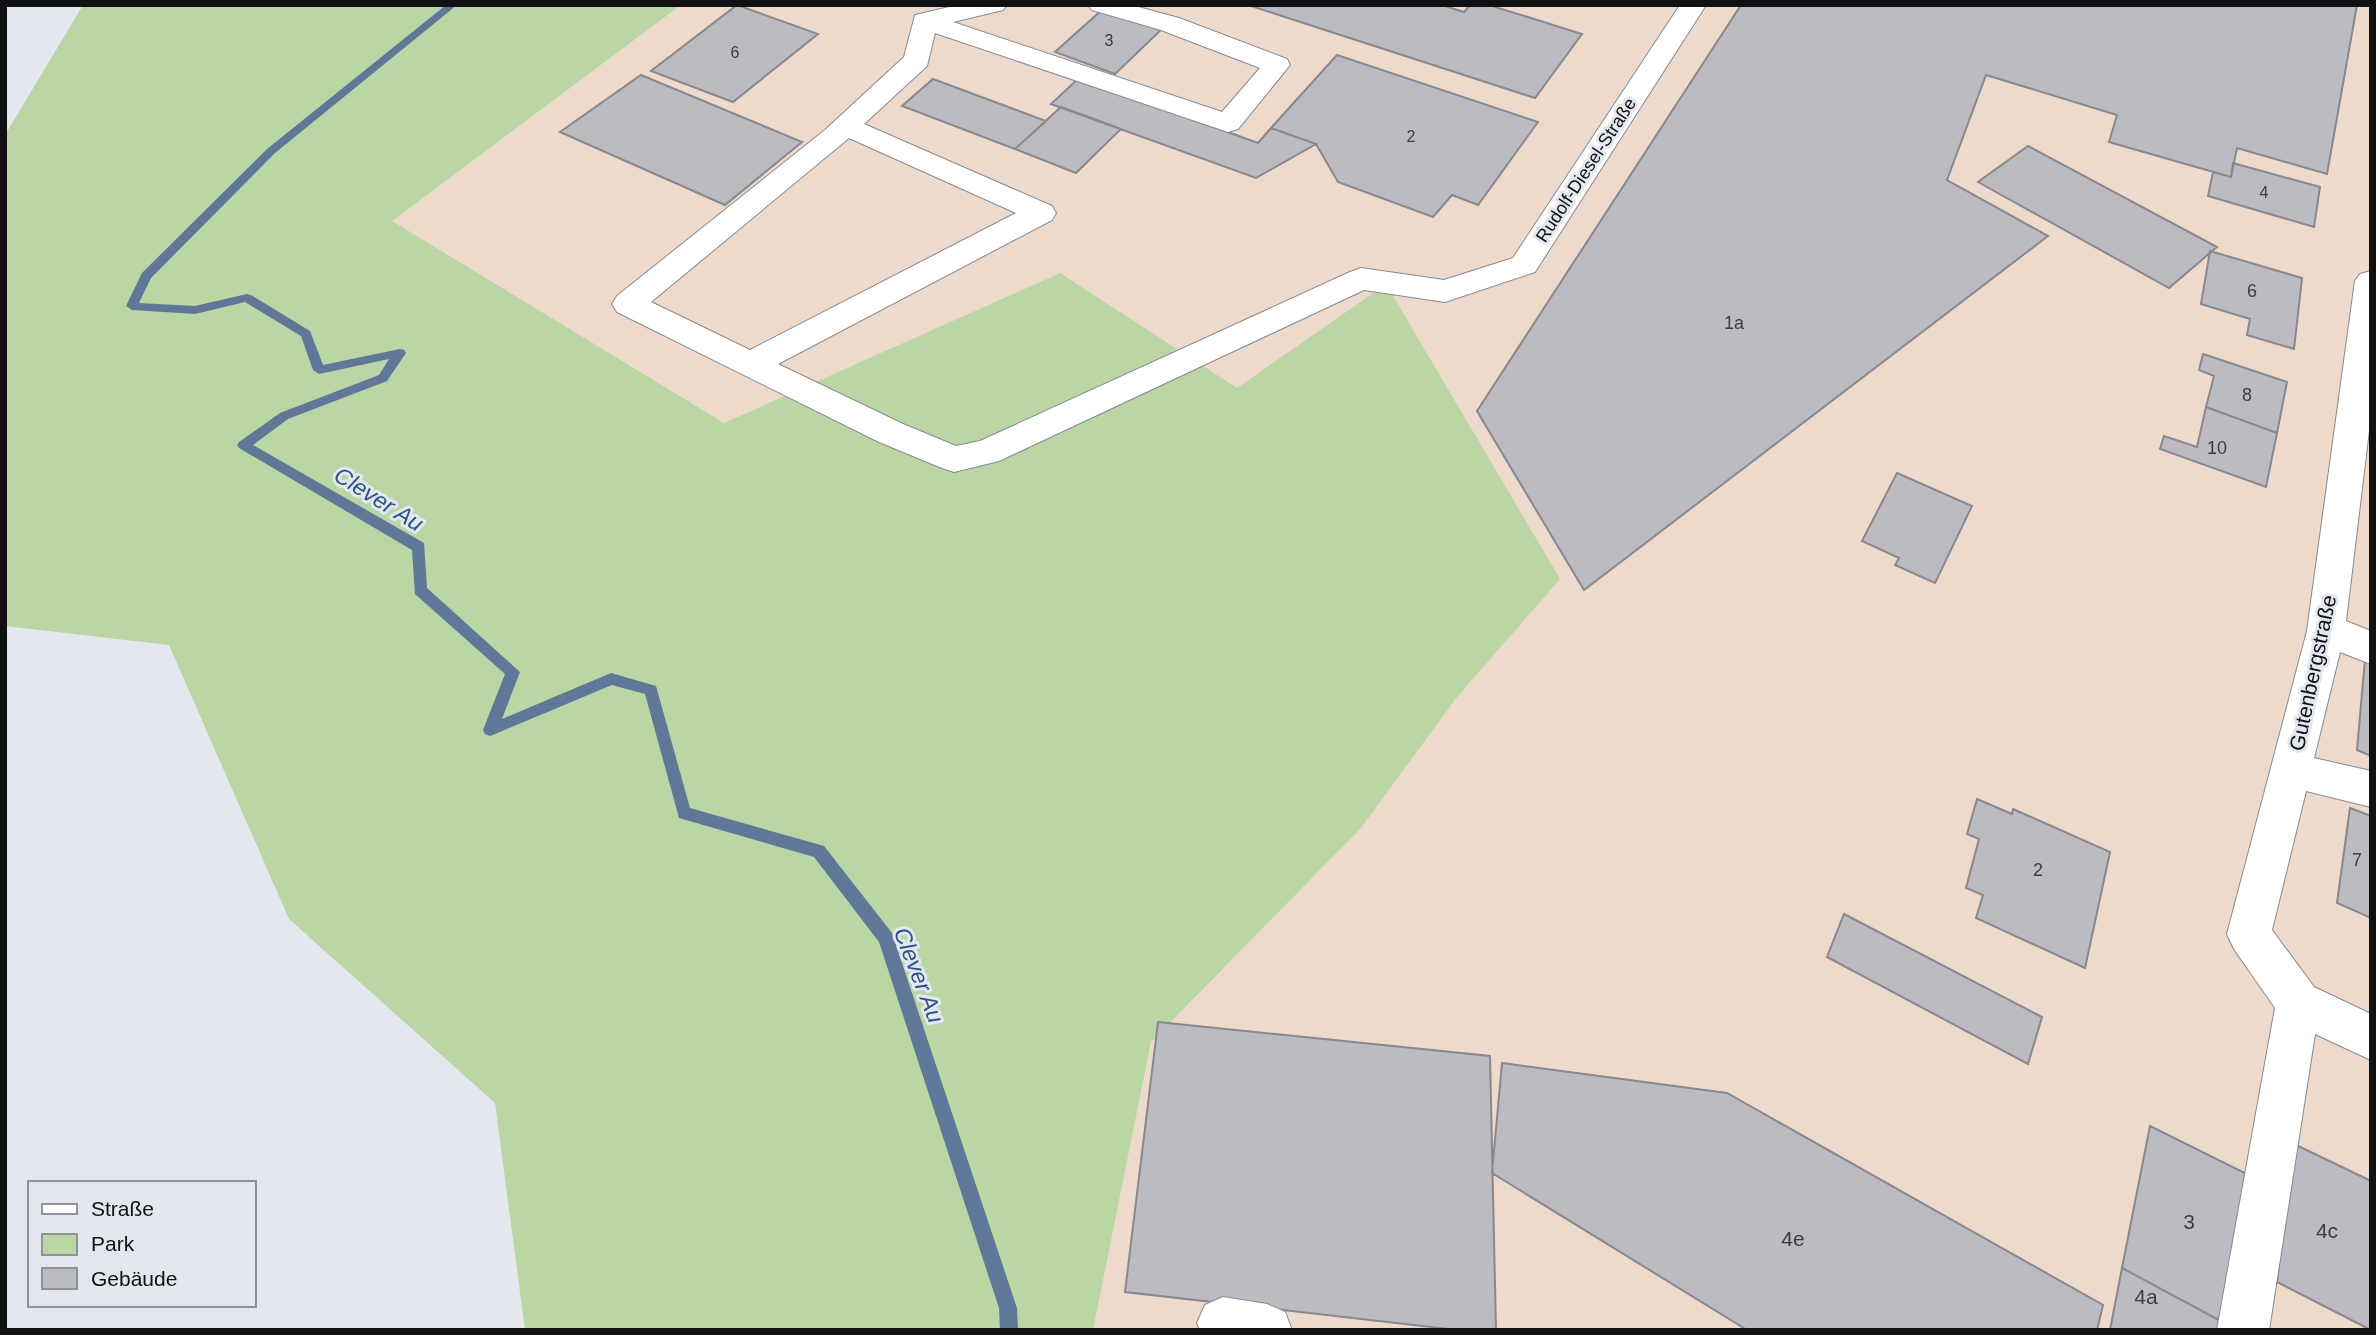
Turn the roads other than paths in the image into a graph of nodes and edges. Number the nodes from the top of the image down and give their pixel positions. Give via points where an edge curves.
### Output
1 (994, 5) edge
2 (1101, 5) edge
3 (1693, 5) edge
4 (924, 21) junction
5 (845, 126) junction
6 (2371, 281) edge
7 (750, 364) junction
8 (2362, 414) edge
9 (2326, 629) junction
10 (2371, 648) edge
11 (2291, 770) junction
12 (2371, 789) edge
13 (2298, 1003) junction
14 (2371, 1037) edge
15 (2243, 1330) edge

1 - 4 street
2 - 4 street via 1170,24 1277,65 1228,123
3 - 7 street, Rudolf-Diesel-Straße via 1524,265 1445,291 1361,279 1049,425 987,452 954,459
4 - 5 street via 917,60
5 - 7 street via 628,304
5 - 7 street via 1041,213
6 - 8 street, Gutenbergstraße
8 - 9 street, Gutenbergstraße
9 - 10 street
9 - 11 street, Gutenbergstraße
11 - 12 street
11 - 13 street, Gutenbergstraße via 2249,934
13 - 14 street
13 - 15 street

